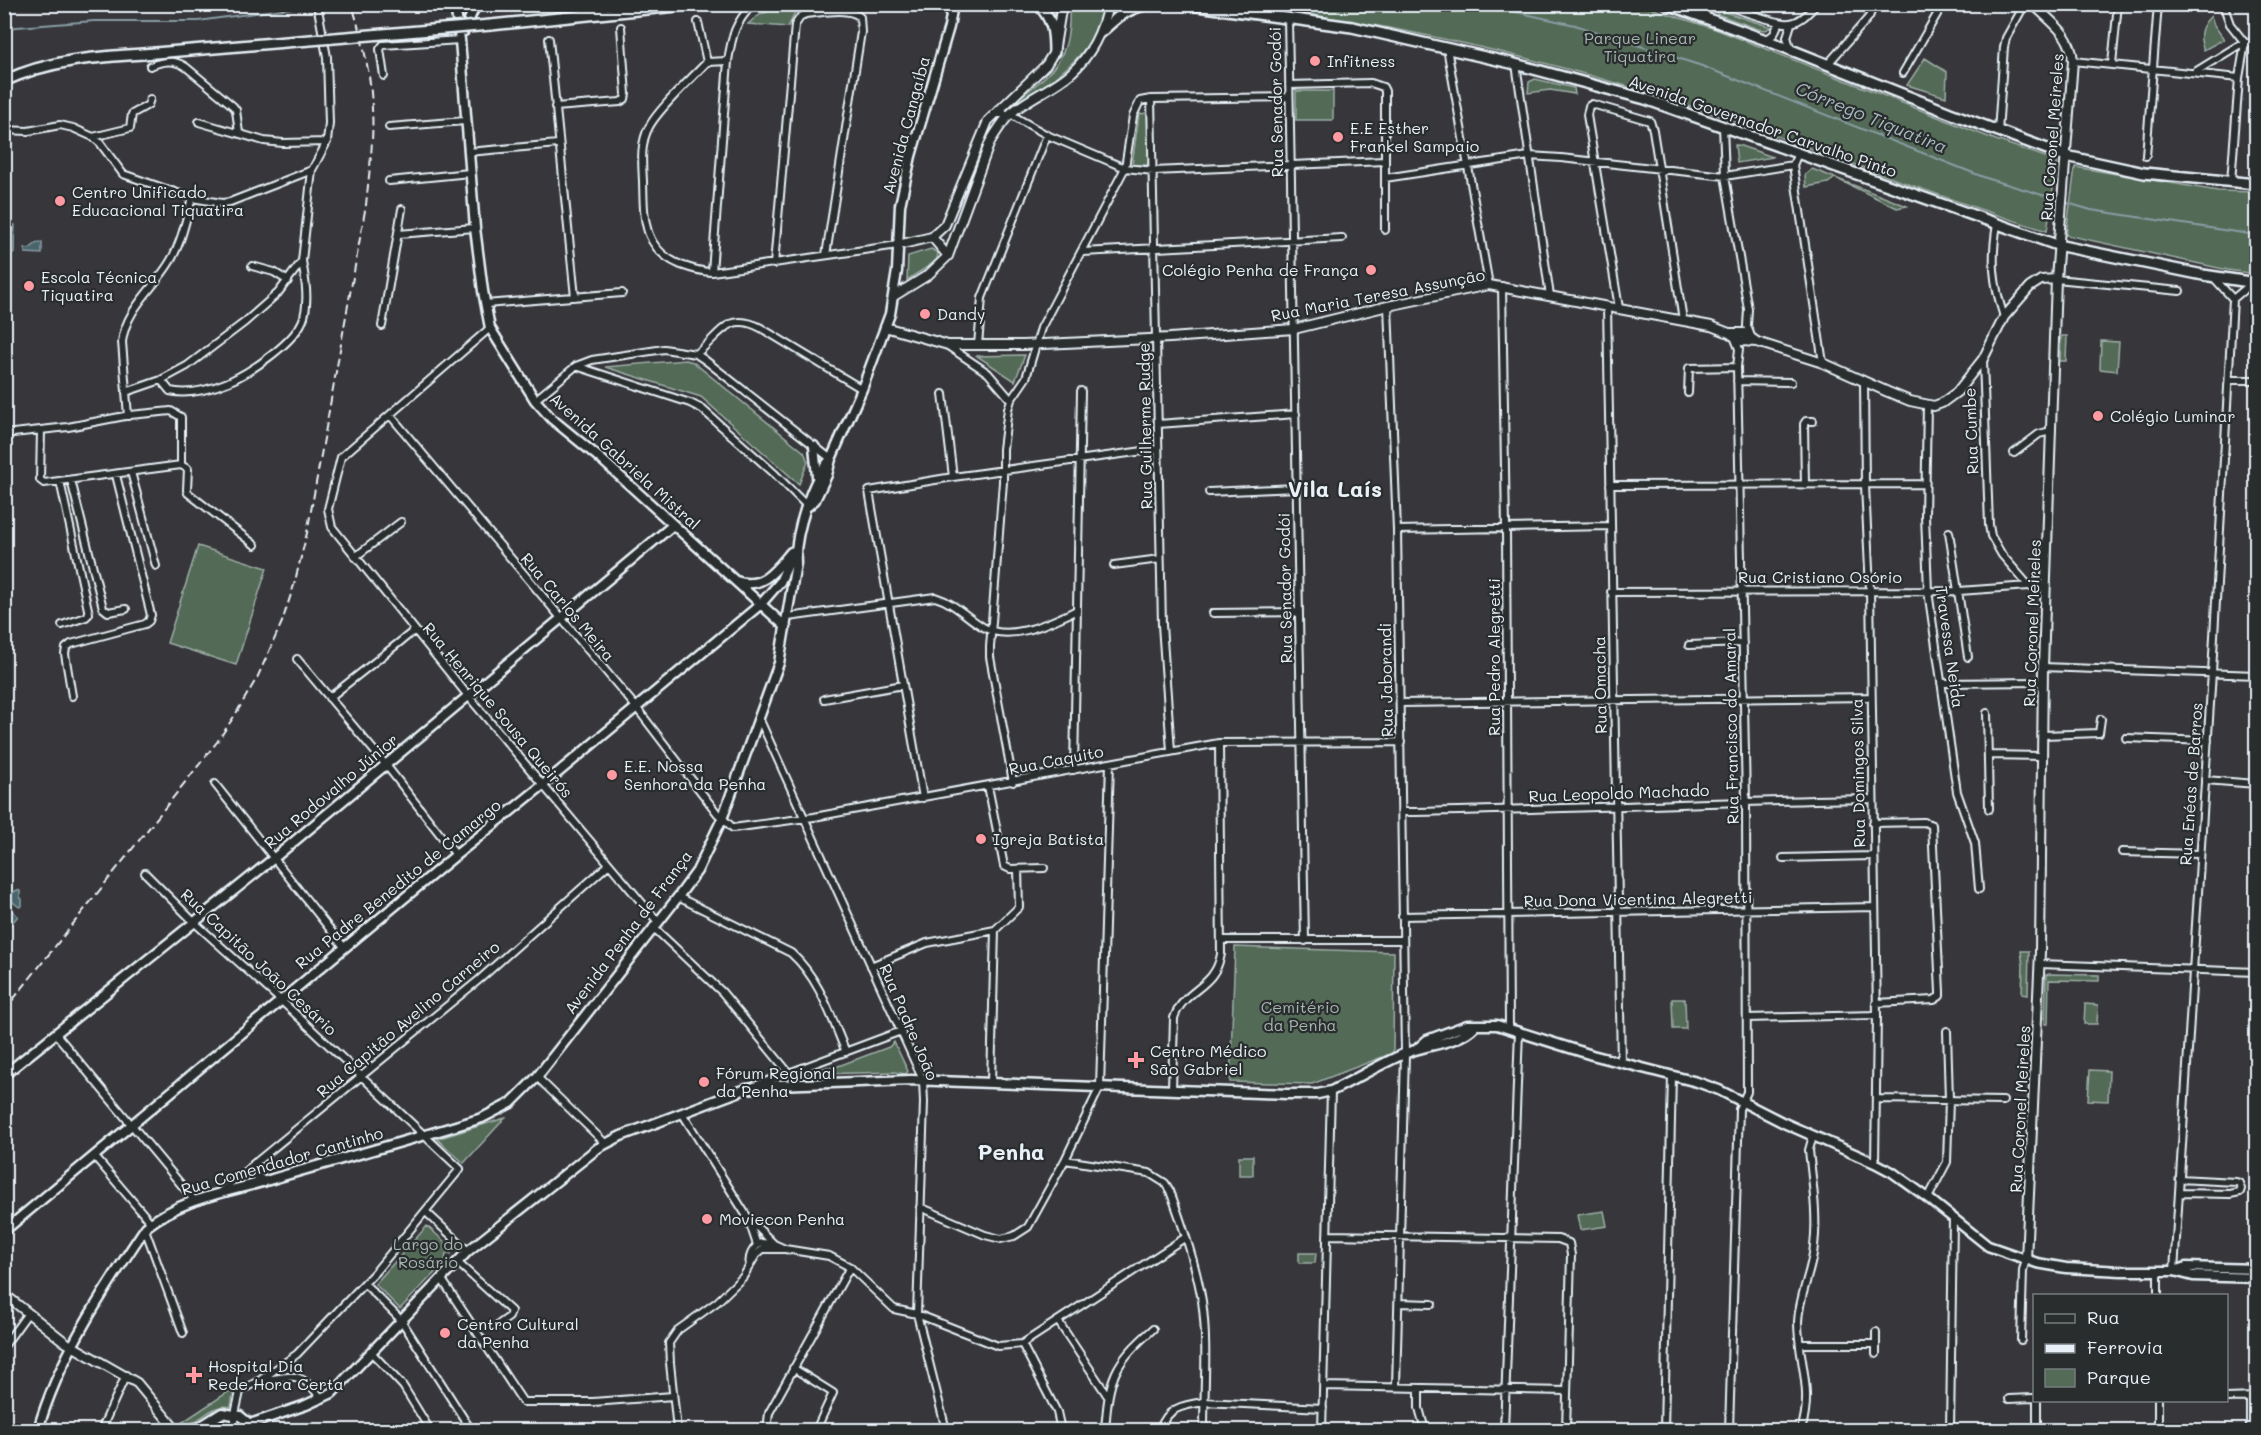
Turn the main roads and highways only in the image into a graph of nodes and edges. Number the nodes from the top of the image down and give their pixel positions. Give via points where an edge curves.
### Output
1 (455, 4) edge
2 (476, 4) edge
3 (557, 4) edge
4 (696, 4) edge
5 (953, 4) edge
6 (1038, 4) edge
7 (1148, 4) edge
8 (1183, 4) edge
9 (1667, 4) edge
10 (584, 6) edge
11 (673, 6) edge
12 (617, 12) junction
13 (576, 15) junction
14 (1101, 32) road end
15 (460, 40) junction
16 (1054, 52) road end
17 (4, 81) edge
18 (2256, 184) edge
19 (2254, 283) edge
20 (814, 446) road end
21 (831, 459) junction
22 (816, 480) junction
23 (808, 506) junction
24 (673, 525) junction
25 (795, 548) junction
26 (734, 580) junction
27 (761, 604) junction
28 (787, 622) junction
29 (4, 1075) edge
30 (537, 1077) joint
31 (255, 1164) road end
32 (264, 1182) junction
33 (4, 1232) edge
34 (2256, 1269) edge
35 (2174, 1271) junction
36 (2256, 1278) edge
37 (255, 1429) edge
38 (38, 1431) edge
39 (195, 1431) edge

1 - 15 main road, Avenida Gabriela Mistral
2 - 15 main road, Avenida Gabriela Mistral
3 - 10 main road
4 - 11 main road
5 - 21 main road, Avenida Cangaíba via 905,180 894,296 862,389
6 - 16 main road via 1051,21
7 - 14 main road via 1119,14
8 - 19 main road, Avenida Governador Carvalho Pinto via 1352,27 1516,64 1645,99 2057,244
9 - 18 main road via 2066,156 2144,173
10 - 12 main road
10 - 13 main road
11 - 12 main road
12 - 13 main road
13 - 17 main road, bridge via 82,58 42,66
15 - 24 main road, Avenida Gabriela Mistral via 475,228 490,328 552,418
20 - 22 main road
21 - 22 main road, Avenida Cangaíba
21 - 23 main road, Avenida Cangaíba via 822,488
22 - 23 main road, Avenida Cangaíba
23 - 25 main road, Avenida Cangaíba
24 - 26 main road, Avenida Gabriela Mistral
24 - 29 main road, Rua Rodovalho Júnior via 273,859
25 - 26 main road via 761,582 745,584
25 - 27 main road, Rua Padre Benedito de Camargo via 780,582
25 - 28 main road, Avenida Cangaíba
26 - 27 main road, Avenida Gabriela Mistral
27 - 28 main road, Avenida Gabriela Mistral
27 - 33 main road, Rua Padre Benedito de Camargo
28 - 30 main road, Avenida Penha de França via 779,663 722,819 697,871
30 - 32 main road, Rua Comendador Cantinho via 497,1112
31 - 32 main road via 254,1174
32 - 38 main road, Rua Comendador Cantinho via 194,1200 148,1226 72,1347
34 - 35 main road via 2186,1267
35 - 36 main road via 2185,1276
35 - 37 main road via 2066,1268 2026,1260 1988,1246 1928,1198 1875,1163 1719,1090 1509,1028 1475,1026 1469,1032 1418,1048 1318,1094 922,1080 746,1089 606,1144 468,1251 332,1393 260,1421
37 - 39 main road via 236,1414 227,1413 218,1414

